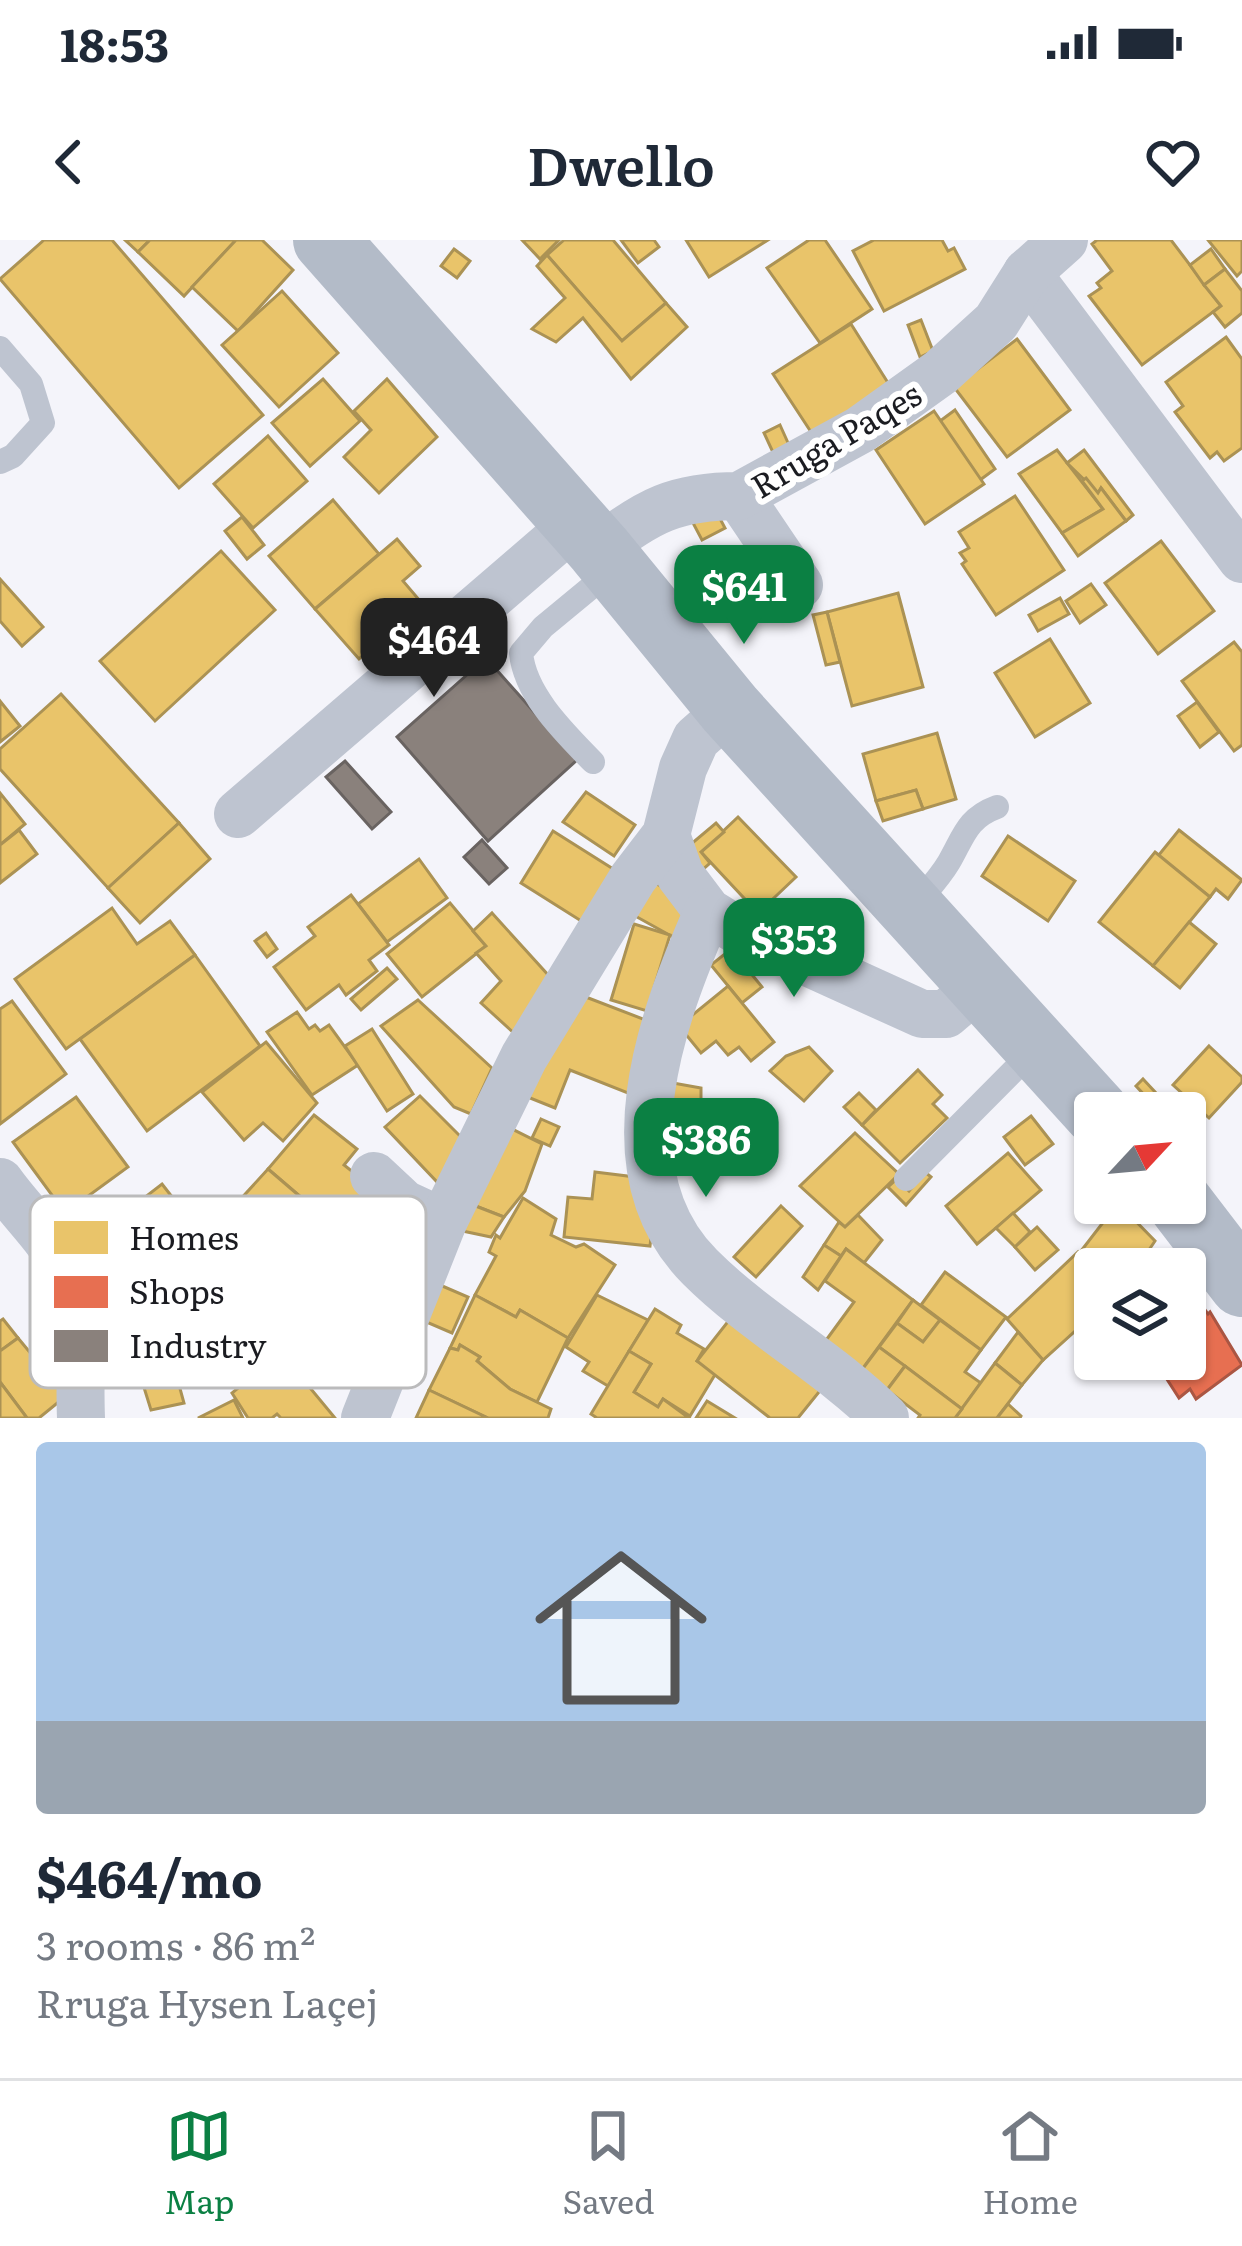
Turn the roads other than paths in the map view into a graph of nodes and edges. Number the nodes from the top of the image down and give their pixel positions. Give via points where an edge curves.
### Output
1 (326, 240) edge
2 (1064, 240) edge
3 (1027, 273) junction
4 (0, 348) edge
5 (0, 462) edge
6 (739, 496) junction
7 (596, 547) junction
8 (1242, 559) edge
9 (799, 585) dead end
10 (730, 709) junction
11 (593, 762) dead end
12 (997, 807) dead end
13 (238, 814) dead end
14 (666, 835) junction
15 (910, 910) junction
16 (708, 912) junction
17 (980, 985) junction
18 (1037, 1048) junction
19 (1078, 1092) edge
20 (374, 1176) dead end
21 (906, 1179) dead end
22 (0, 1182) edge
23 (395, 1196) edge
24 (426, 1214) edge
25 (443, 1222) junction
26 (30, 1223) edge
27 (1196, 1224) edge
28 (426, 1265) edge
29 (1242, 1284) edge
30 (80, 1388) edge
31 (377, 1388) edge
32 (81, 1418) edge
33 (365, 1418) edge
34 (885, 1418) edge

1 - 7 main road
2 - 3 street, Rruga Paqes
3 - 6 street, Rruga Paqes via 996,322 941,372 860,430
3 - 8 street
4 - 5 lane via 31,384 44,423
6 - 7 street via 662,506
6 - 9 street
7 - 10 main road
7 - 11 lane via 521,653 535,692
7 - 13 street
10 - 14 street via 696,739
10 - 15 main road
12 - 15 lane via 966,826
14 - 16 street via 680,875
14 - 25 street via 524,1057
15 - 17 main road
16 - 17 street via 922,1013 946,1013
16 - 34 street via 661,1036 649,1114 652,1175 670,1224 697,1264
17 - 18 main road
18 - 19 main road
18 - 21 lane
20 - 23 street
22 - 26 street
24 - 25 street
25 - 28 street
27 - 29 main road
30 - 32 street
31 - 33 street

